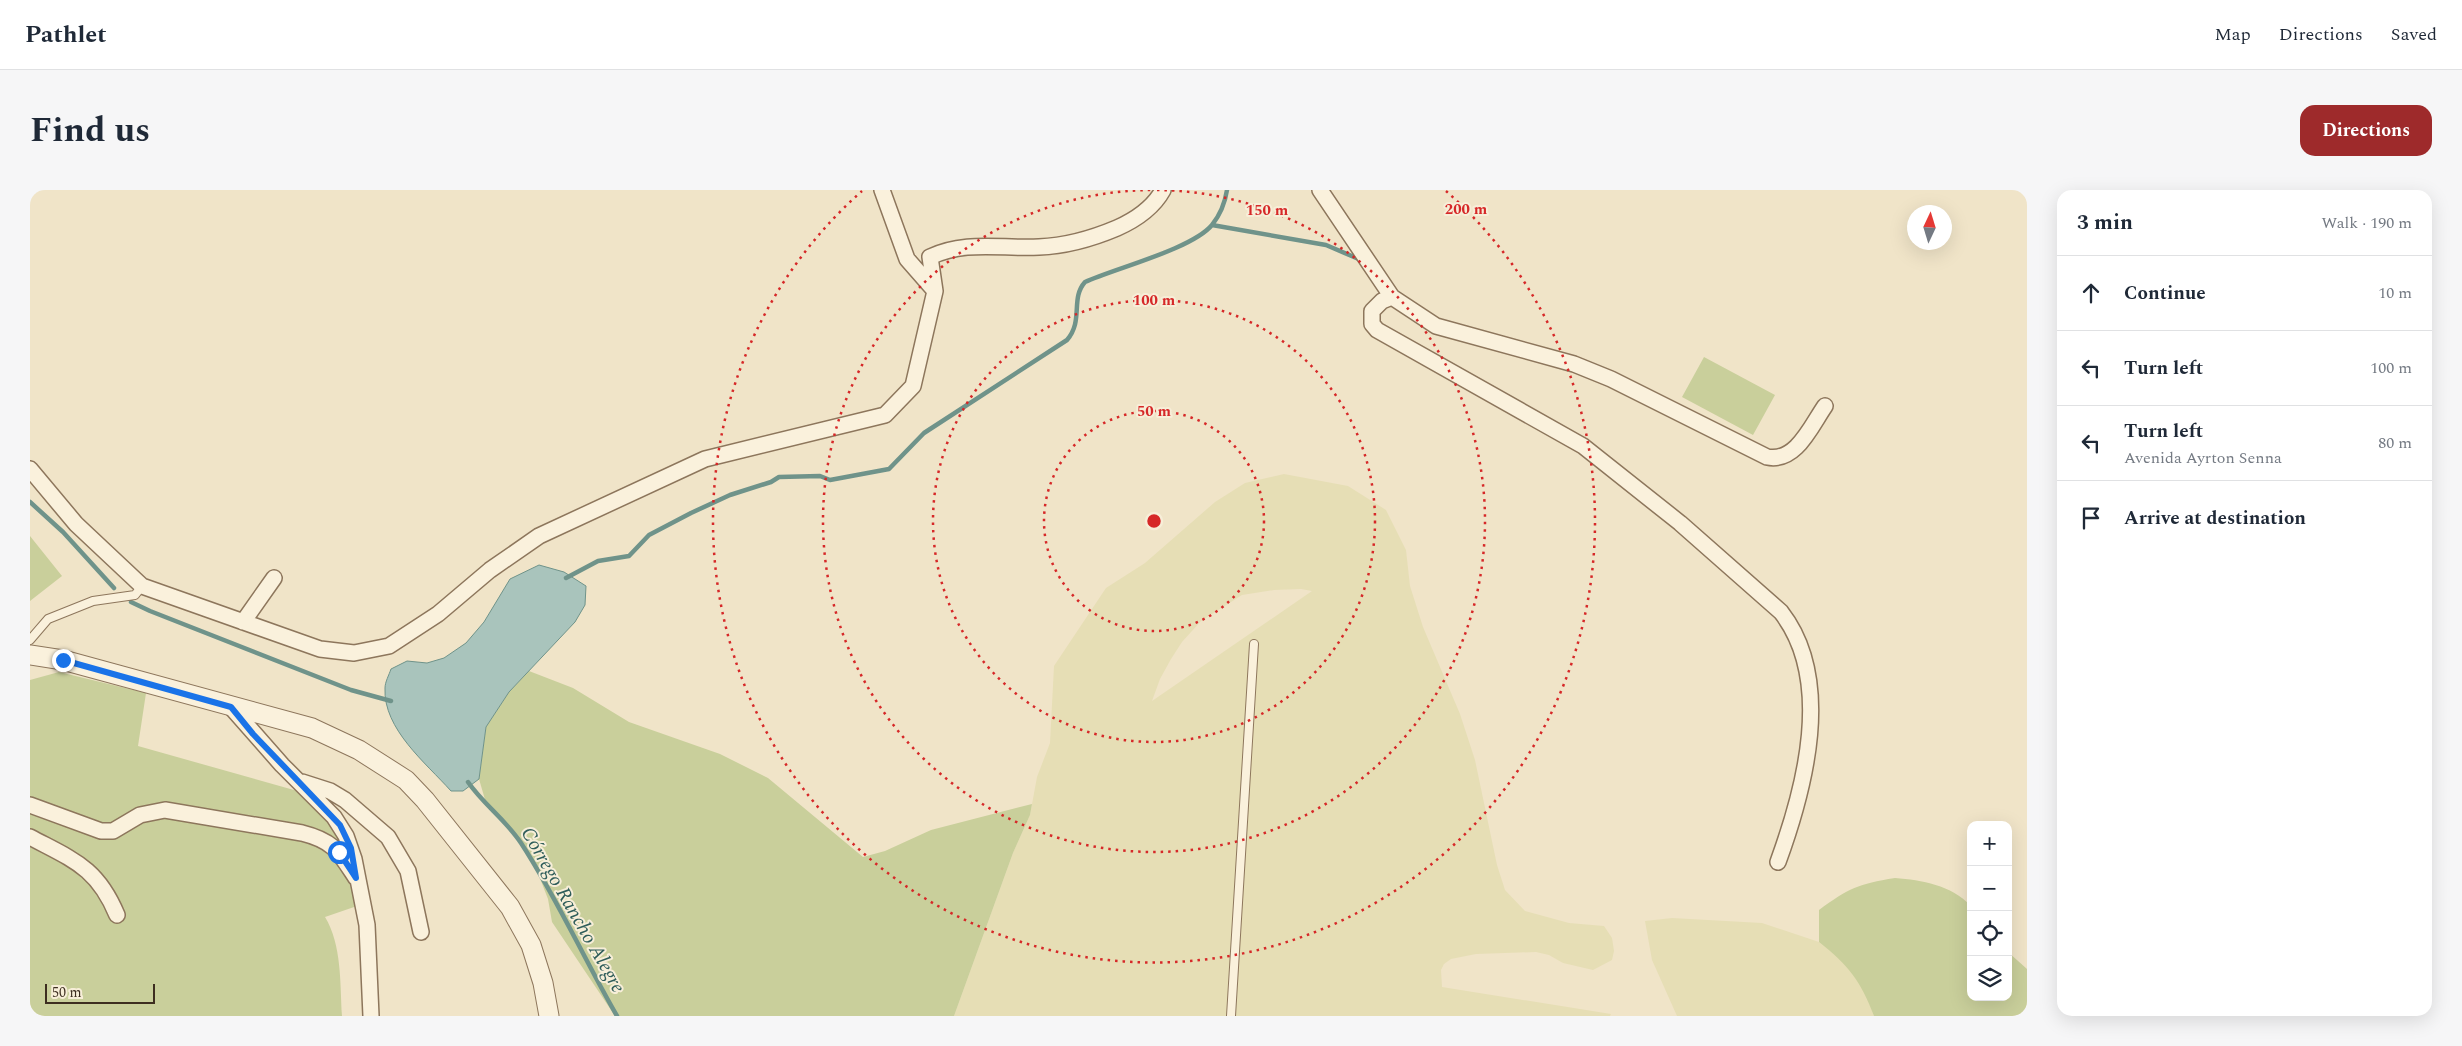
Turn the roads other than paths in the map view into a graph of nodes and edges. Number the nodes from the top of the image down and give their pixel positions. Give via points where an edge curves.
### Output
1 (882, 190) edge
2 (1163, 190) edge
3 (1320, 190) edge
4 (935, 291) junction
5 (1392, 297) junction
6 (1825, 406) dead end
7 (30, 469) edge
8 (274, 578) dead end
9 (142, 586) junction
10 (243, 622) junction
11 (30, 640) edge
12 (1254, 644) dead end
13 (30, 655) edge
14 (231, 707) junction
15 (299, 781) junction
16 (30, 805) edge
17 (30, 837) edge
18 (1778, 862) dead end
19 (356, 878) junction
20 (117, 915) dead end
21 (421, 932) dead end
22 (370, 1016) edge
23 (549, 1016) edge
24 (1231, 1016) edge

1 - 4 street via 907,259
2 - 4 street via 1146,211 1128,223 1085,241 1037,247 963,246 946,249 930,257
3 - 5 street
4 - 10 street via 912,386 885,415 705,458 539,536 490,570 438,614 389,646 354,652 320,649
5 - 6 street via 1436,326 1574,364 1611,379 1767,457 1789,454
5 - 18 street via 1376,304 1372,311 1372,324 1377,330 1583,446 1680,522 1775,606 1788,622 1805,660 1811,708 1802,781 1791,828
7 - 9 street via 76,524
8 - 10 street
9 - 10 street
9 - 11 lane via 135,595 93,602 48,619
12 - 24 lane
13 - 14 street via 63,660
14 - 15 street
14 - 23 street via 328,734 406,780 510,907 531,945
15 - 19 street via 334,817 346,836
15 - 21 street via 330,791 345,800 388,837 408,871
16 - 19 street via 101,831 113,831 140,815 165,810 302,833 333,845
17 - 20 street via 88,869 104,889
19 - 22 street via 367,925

